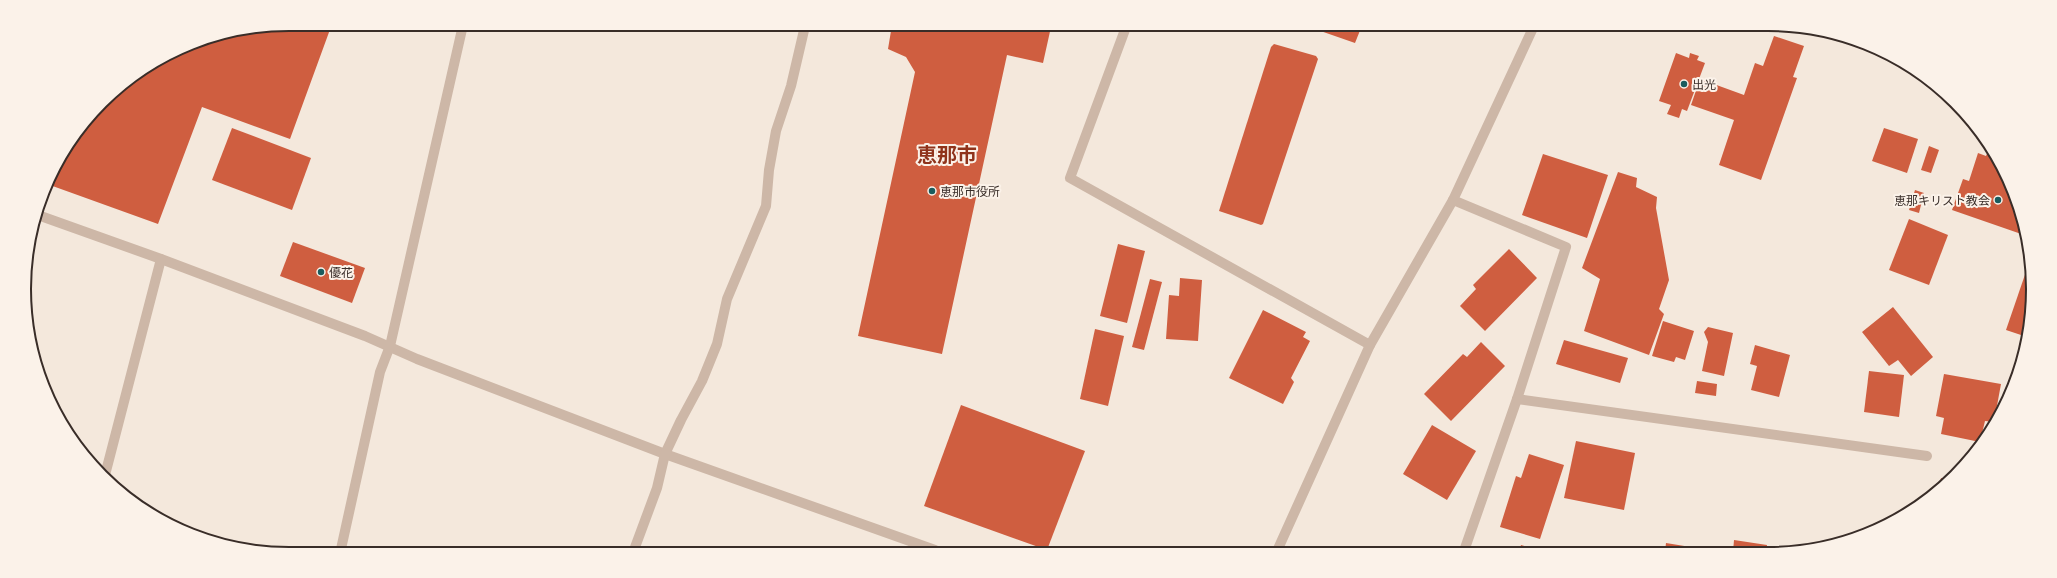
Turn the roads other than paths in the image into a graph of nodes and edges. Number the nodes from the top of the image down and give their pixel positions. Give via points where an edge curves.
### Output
1 (462, 31) edge
2 (804, 31) edge
3 (1125, 31) edge
4 (1532, 31) edge
5 (1453, 200) junction
6 (42, 216) edge
7 (161, 259) junction
8 (1370, 345) junction
9 (390, 346) junction
10 (1517, 398) junction
11 (666, 454) junction
12 (1927, 456) dead end
13 (106, 470) edge
14 (340, 547) edge
15 (635, 547) edge
16 (927, 547) edge
17 (1279, 547) edge
18 (1465, 547) edge

1 - 9 street
2 - 11 street via 791,86 776,131 766,206 728,299 716,344 702,382
3 - 8 street via 1070,178
4 - 5 street
5 - 8 street
5 - 10 street via 1566,247
6 - 7 street
7 - 9 street
7 - 13 street
8 - 17 street
9 - 11 street via 417,359
9 - 14 street via 380,372
10 - 12 street
10 - 18 street
11 - 15 street via 657,488
11 - 16 street

